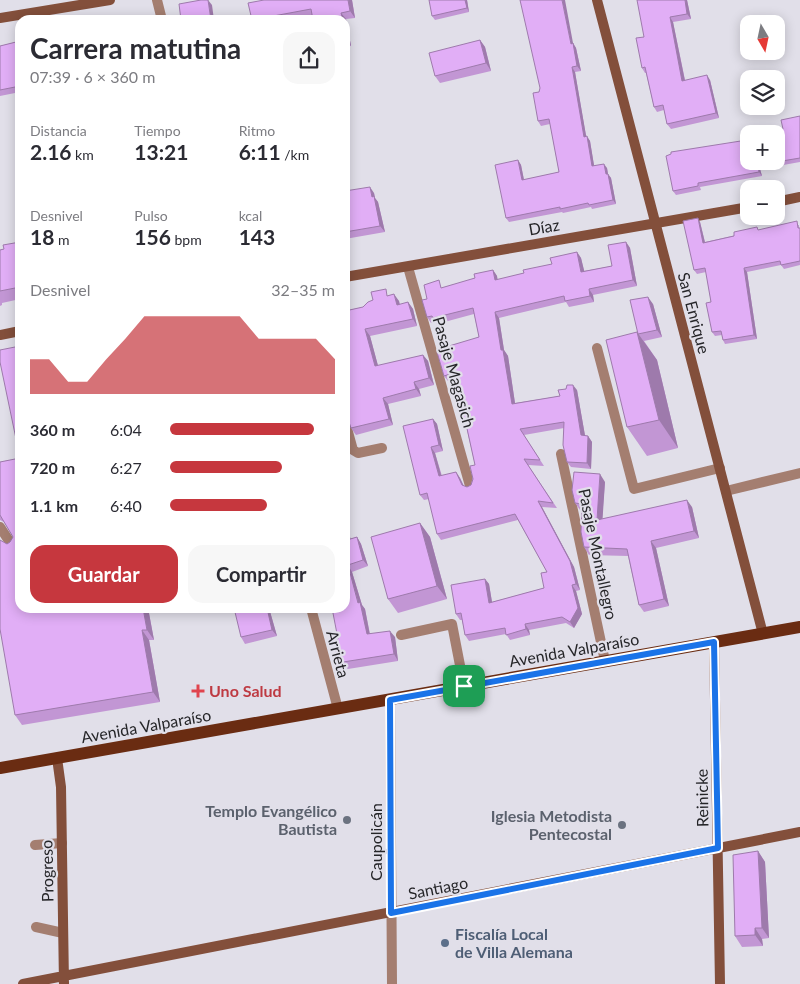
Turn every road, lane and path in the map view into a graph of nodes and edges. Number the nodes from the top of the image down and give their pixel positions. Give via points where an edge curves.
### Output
1 (110, 0) edge
2 (157, 0) edge
3 (597, 0) edge
4 (18, 15) edge
5 (161, 15) edge
6 (15, 16) edge
7 (0, 18) edge
8 (800, 197) edge
9 (785, 200) edge
10 (740, 208) edge
11 (655, 223) junction
12 (408, 267) junction
13 (350, 276) edge
14 (15, 332) edge
15 (0, 335) edge
16 (597, 348) dead end
17 (350, 439) edge
18 (382, 448) dead end
19 (561, 454) edge
20 (720, 468) junction
21 (800, 473) edge
22 (470, 486) edge
23 (726, 491) junction
24 (0, 527) edge
25 (13, 548) edge
26 (311, 613) edge
27 (800, 627) edge
28 (764, 634) junction
29 (401, 635) dead end
30 (714, 642) junction
31 (605, 661) junction
32 (464, 686) junction
33 (390, 700) junction
34 (338, 709) junction
35 (57, 758) junction
36 (0, 768) edge
37 (800, 832) edge
38 (62, 843) junction
39 (35, 845) dead end
40 (718, 848) junction
41 (391, 913) junction
42 (36, 927) dead end
43 (63, 933) junction
44 (64, 980) edge
45 (23, 984) edge
46 (392, 984) edge
47 (720, 984) edge

1 - 4 street
2 - 5 street
3 - 11 street, San Enrique
6 - 7 street
8 - 9 street
10 - 11 street, Díaz
11 - 12 street, Díaz
11 - 20 street, San Enrique
12 - 13 street, Díaz
12 - 22 street, Pasaje Magasich
14 - 15 street
16 - 20 street via 634,489
17 - 18 street via 353,450 358,453
19 - 31 street, Pasaje Montallegro
20 - 23 street, San Enrique
21 - 23 street
23 - 28 street, San Enrique
24 - 25 street
26 - 34 street, Arrieta
27 - 28 main road, Avenida Valparaíso
28 - 30 main road, Avenida Valparaíso
29 - 32 street via 452,624
30 - 31 main road, Avenida Valparaíso
30 - 40 street, Reinicke
31 - 32 main road, Avenida Valparaíso
32 - 33 main road, Avenida Valparaíso
33 - 34 main road, Avenida Valparaíso
33 - 41 street, Caupolicán
34 - 35 main road, Avenida Valparaíso
35 - 36 main road, Avenida Valparaíso
35 - 38 street, Progreso
37 - 40 street, Santiago
38 - 39 street
38 - 43 street, Progreso
40 - 41 street, Santiago
40 - 47 street, Reinicke
41 - 44 street, Santiago
41 - 46 street, Caupolicán
42 - 43 street
43 - 44 street, Progreso
44 - 45 street, Santiago

